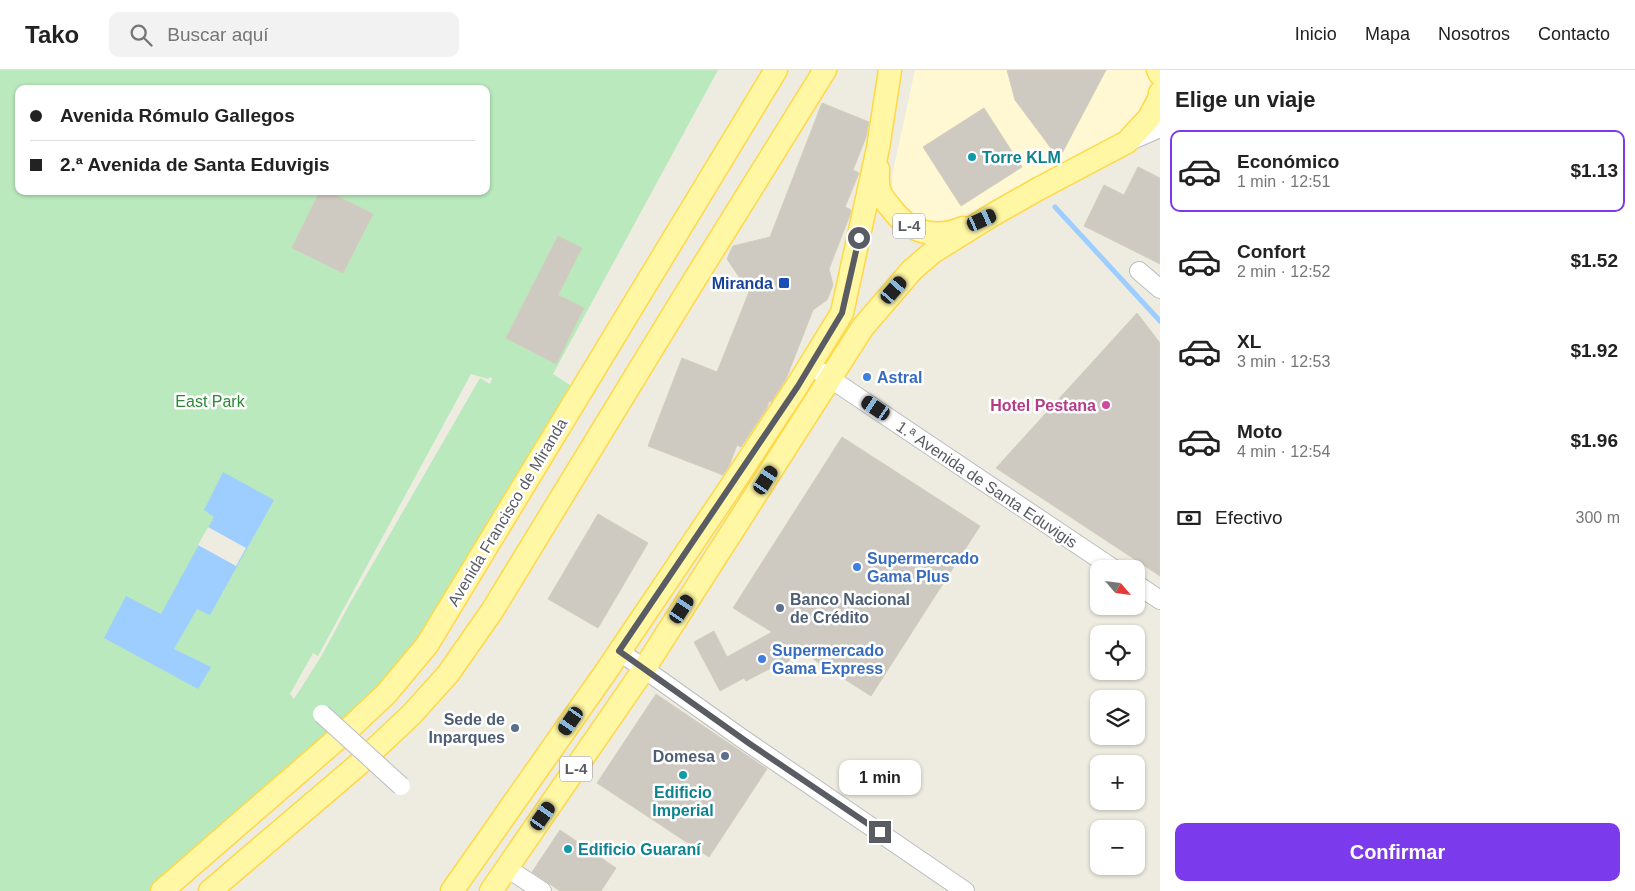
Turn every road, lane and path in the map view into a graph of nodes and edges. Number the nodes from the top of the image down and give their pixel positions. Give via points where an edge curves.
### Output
1 (776, 70) edge
2 (825, 70) edge
3 (1158, 70) edge
4 (889, 71) edge
5 (1160, 74) edge
6 (1160, 93) edge
7 (1160, 128) edge
8 (1128, 142) junction
9 (878, 148) junction
10 (994, 214) junction
11 (1139, 272) dead end
12 (1160, 289) edge
13 (810, 366) junction
14 (831, 378) junction
15 (1101, 560) edge
16 (1145, 590) edge
17 (1160, 600) edge
18 (619, 651) junction
19 (644, 669) junction
20 (322, 714) dead end
21 (401, 786) dead end
22 (507, 868) junction
23 (162, 891) edge
24 (210, 891) edge
25 (452, 891) edge
26 (491, 891) edge
27 (542, 891) edge
28 (964, 891) edge

1 - 23 main road, Avenida Francisco de Miranda via 427,646 386,694 351,727
2 - 24 main road via 492,611 448,674 412,714 359,764
3 - 5 main road
4 - 9 main road, L-4
6 - 8 main road, L-4 via 1150,118
7 - 8 street
8 - 10 main road, L-4
9 - 10 main road, L-4 via 880,193 896,215 912,228 943,234
9 - 13 main road, L-4 via 842,313
10 - 14 main road, L-4 via 933,252 912,270 863,326
11 - 12 street
13 - 14 street, 1.ª Avenida de Santa Eduvigis
13 - 18 main road, L-4
14 - 15 street, 1.ª Avenida de Santa Eduvigis
14 - 19 main road, L-4
16 - 17 street
18 - 19 street
18 - 25 main road, L-4
19 - 22 main road, L-4
19 - 28 street
20 - 21 street, bridge
22 - 26 main road, L-4
22 - 27 street

